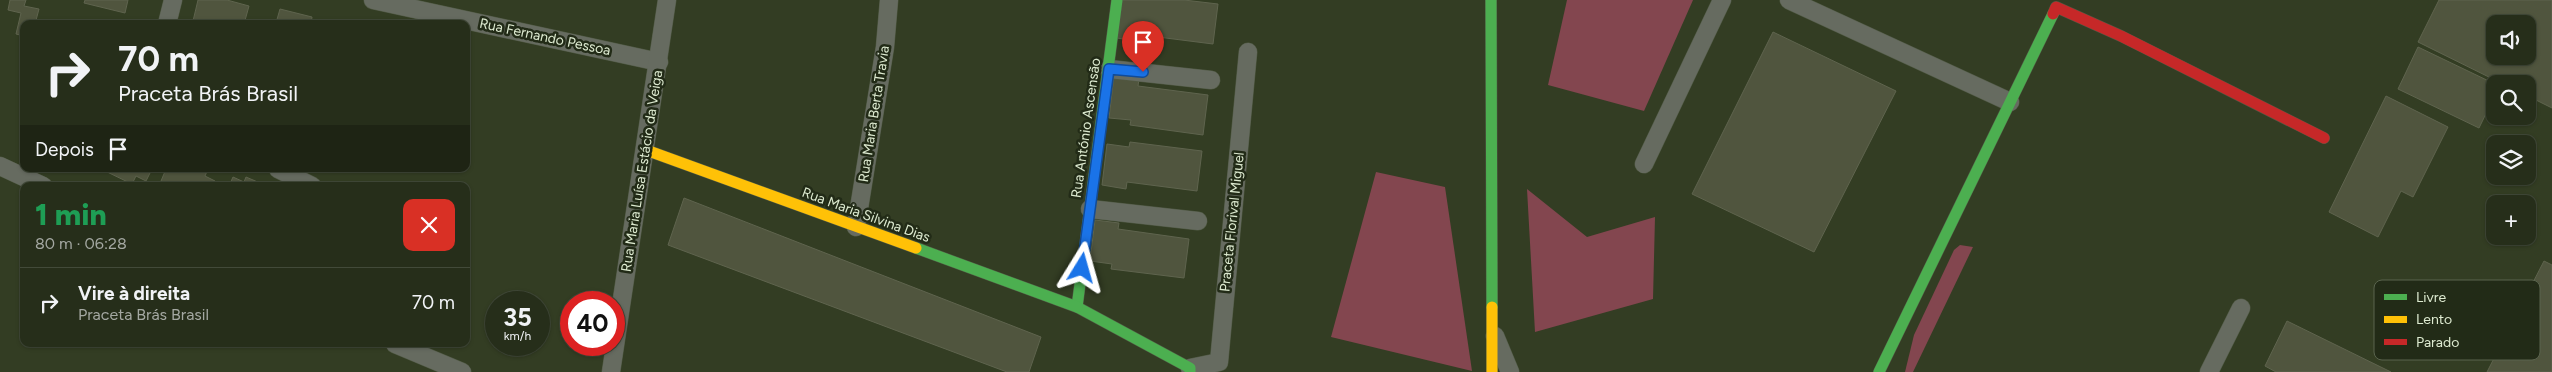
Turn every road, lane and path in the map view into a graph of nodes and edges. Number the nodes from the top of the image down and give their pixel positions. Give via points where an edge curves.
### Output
1 (173, 0) edge
2 (373, 0) edge
3 (668, 0) edge
4 (889, 0) edge
5 (1117, 0) edge
6 (1491, 0) edge
7 (1722, 0) edge
8 (1789, 0) edge
9 (2058, 4) edge
10 (168, 20) edge
11 (465, 20) edge
12 (470, 21) edge
13 (1248, 52) dead end
14 (659, 62) junction
15 (1109, 69) junction
16 (1211, 80) dead end
17 (2010, 102) junction
18 (2324, 138) dead end
19 (646, 150) junction
20 (1644, 164) dead end
21 (0, 166) edge
22 (284, 172) edge
23 (34, 182) edge
24 (304, 182) edge
25 (1090, 209) junction
26 (1198, 221) dead end
27 (856, 227) junction
28 (1077, 307) junction
29 (2241, 308) dead end
30 (1492, 329) junction
31 (402, 347) edge
32 (1190, 370) edge
33 (462, 372) edge
34 (611, 372) edge
35 (1492, 372) edge
36 (1510, 372) edge
37 (1879, 372) edge
38 (2209, 372) edge

1 - 10 street
2 - 11 street, Rua Fernando Pessoa
3 - 14 street, Rua Maria Luísa Estácio da Veiga
4 - 27 street, Rua Maria Berta Travia via 885,47
5 - 15 street, Rua António Ascensão
6 - 30 street
7 - 20 street
8 - 17 street
9 - 17 street
9 - 18 street
12 - 14 street, Rua Fernando Pessoa
13 - 32 street, Praceta Florival Miguel via 1218,362
14 - 19 street, Rua Maria Luísa Estácio da Veiga
15 - 16 street
15 - 25 street, Rua António Ascensão
17 - 37 street
19 - 27 street, Rua Maria Silvina Dias
19 - 34 street, Rua Maria Luísa Estácio da Veiga
21 - 23 street
22 - 24 street
25 - 26 street
25 - 28 street, Rua António Ascensão
27 - 28 street, Rua Maria Silvina Dias
28 - 32 street
29 - 38 street
30 - 35 street
30 - 36 street
31 - 33 street

